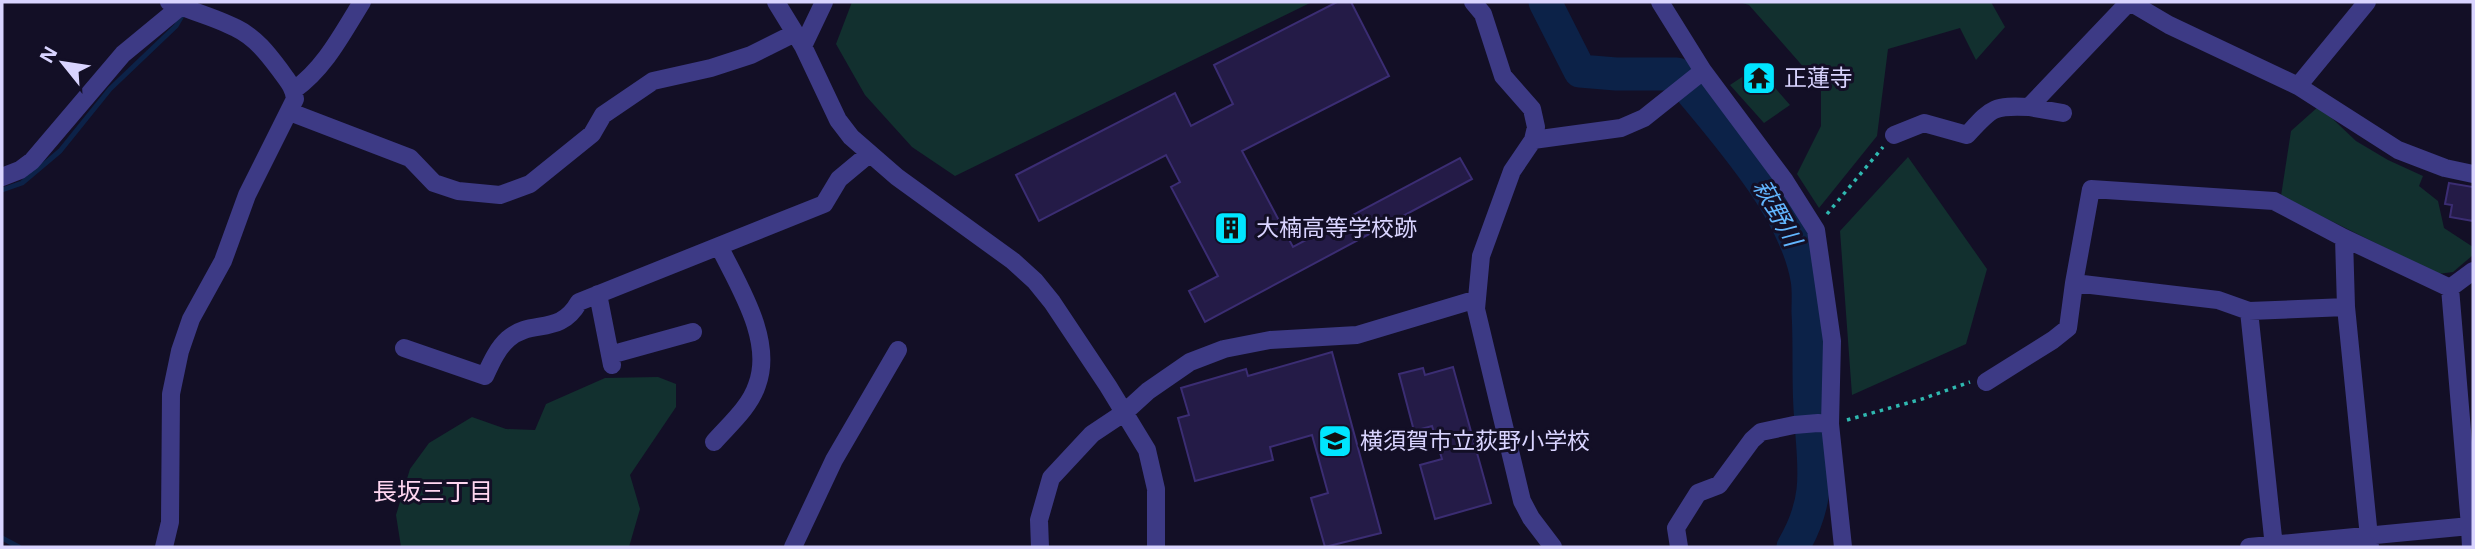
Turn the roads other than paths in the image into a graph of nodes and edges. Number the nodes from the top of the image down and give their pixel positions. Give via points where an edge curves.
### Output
1 (362, 2) edge
2 (776, 2) edge
3 (824, 2) edge
4 (1473, 2) edge
5 (1660, 2) edge
6 (2130, 2) edge
7 (2367, 2) edge
8 (181, 7) edge
9 (799, 40) junction
10 (1703, 71) junction
11 (2298, 86) junction
12 (294, 90) junction
13 (2029, 107) junction
14 (290, 111) junction
15 (2063, 113) dead end
16 (1894, 135) road end
17 (1533, 140) junction
18 (869, 155) junction
19 (2473, 174) edge
20 (2, 177) edge
21 (2344, 238) junction
22 (719, 246) junction
23 (2473, 271) edge
24 (2074, 283) junction
25 (2450, 288) junction
26 (598, 294) junction
27 (1476, 299) junction
28 (2346, 307) junction
29 (2249, 311) junction
30 (693, 332) dead end
31 (404, 348) dead end
32 (898, 350) dead end
33 (1986, 382) road end
34 (1125, 412) junction
35 (1824, 424) junction
36 (714, 442) dead end
37 (2470, 481) edge
38 (2470, 526) junction
39 (2370, 541) edge
40 (2274, 546) edge
41 (164, 547) edge
42 (793, 547) edge
43 (1040, 547) edge
44 (1156, 547) edge
45 (1553, 547) edge
46 (1679, 547) edge
47 (1843, 547) edge
48 (2249, 547) edge
49 (2472, 547) edge

1 - 12 street via 321,66
2 - 9 street
3 - 9 street
4 - 17 street via 1483,14 1503,76 1532,108
5 - 10 street
6 - 11 street
6 - 13 street
7 - 11 street
8 - 12 street via 251,38
8 - 20 street via 123,54 32,161
9 - 14 street via 653,81 603,115 592,134 530,184 500,195 458,191 434,183 410,158
9 - 18 street via 838,120
10 - 17 street via 1644,118 1620,128
10 - 35 street via 1816,230 1832,341
11 - 19 street via 2399,150
12 - 14 street
13 - 15 street
13 - 16 street via 1990,110 1967,135 1924,123
14 - 41 street via 247,195 223,261 191,319 180,351 171,394 170,522
17 - 27 street via 1512,172 1481,256
18 - 22 street via 839,179 824,204
18 - 34 street via 1035,281
21 - 24 street via 2274,201 2091,189
21 - 25 street
21 - 28 street
22 - 26 street
22 - 36 street via 759,331 760,366 752,395
23 - 25 street
24 - 29 street via 2218,300
24 - 33 street via 2068,328
25 - 37 street
26 - 30 street via 611,360
26 - 31 street via 579,302 572,315 559,323 518,332 508,339 485,376
27 - 34 street via 1357,335 1270,340 1224,349 1191,362
27 - 45 street via 1522,501
28 - 29 street
28 - 39 street
29 - 40 street
32 - 42 street via 834,460
34 - 43 street via 1092,434 1051,478 1039,520
34 - 44 street via 1147,450 1156,489
35 - 46 street via 1761,432 1719,485 1698,493 1676,528
35 - 47 street
37 - 38 street
38 - 39 street
38 - 49 street
39 - 40 street
40 - 48 street

